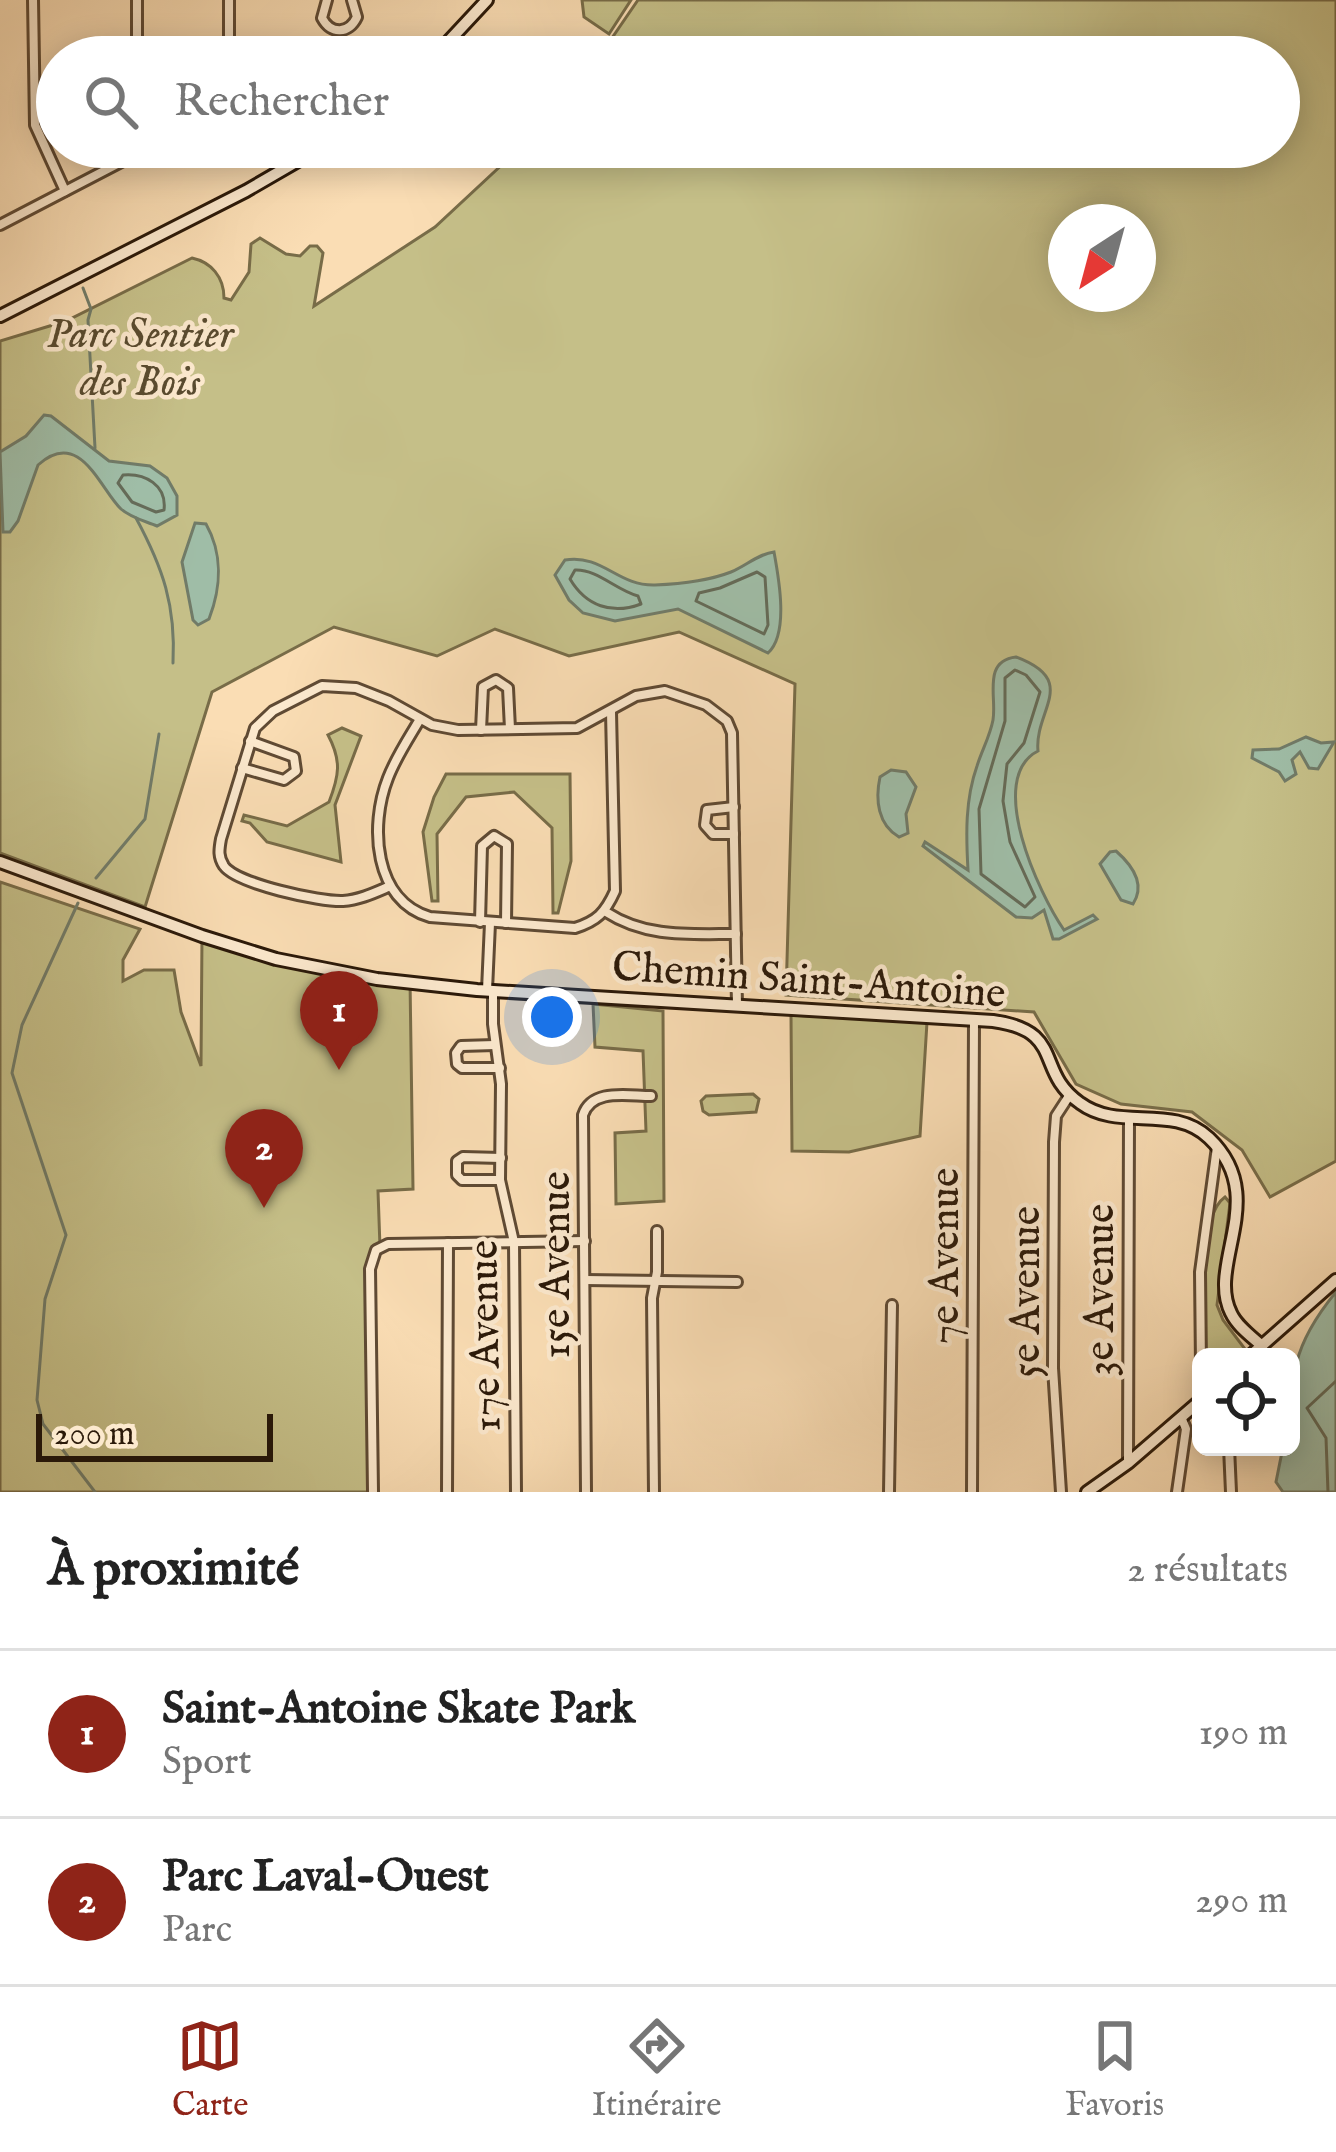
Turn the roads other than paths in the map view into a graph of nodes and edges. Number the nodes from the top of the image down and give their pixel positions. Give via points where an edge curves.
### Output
1 (33, 0) edge
2 (137, 0) edge
3 (229, 0) edge
4 (326, 0) edge
5 (352, 0) edge
6 (484, 1) edge
7 (137, 36) edge
8 (229, 36) edge
9 (453, 36) edge
10 (36, 127) edge
11 (55, 168) edge
12 (109, 168) edge
13 (286, 168) edge
14 (65, 191) junction
15 (0, 225) edge
16 (0, 316) edge
17 (611, 710) junction
18 (420, 719) junction
19 (510, 729) junction
20 (481, 730) junction
21 (250, 741) junction
22 (242, 768) junction
23 (734, 807) junction
24 (734, 835) junction
25 (0, 862) edge
26 (388, 887) junction
27 (606, 912) junction
28 (485, 922) junction
29 (506, 923) junction
30 (736, 934) junction
31 (490, 990) junction
32 (736, 1005) junction
33 (974, 1019) junction
34 (495, 1045) junction
35 (500, 1068) junction
36 (651, 1096) dead end
37 (1070, 1096) junction
38 (1129, 1118) junction
39 (1217, 1147) junction
40 (500, 1158) junction
41 (500, 1180) junction
42 (1212, 1186) junction
43 (1236, 1188) junction
44 (657, 1231) dead end
45 (585, 1241) junction
46 (514, 1242) junction
47 (448, 1243) junction
48 (585, 1280) junction
49 (1336, 1280) edge
50 (654, 1282) junction
51 (737, 1282) dead end
52 (892, 1305) dead end
53 (1262, 1346) junction
54 (1201, 1348) edge
55 (1260, 1348) edge
56 (1192, 1408) edge
57 (1181, 1417) junction
58 (1229, 1456) edge
59 (1128, 1463) junction
60 (373, 1492) edge
61 (447, 1492) edge
62 (516, 1492) edge
63 (586, 1492) edge
64 (654, 1492) edge
65 (889, 1492) edge
66 (972, 1492) edge
67 (1061, 1492) edge
68 (1087, 1492) edge
69 (1177, 1492) edge
70 (1231, 1492) edge

1 - 10 street
2 - 7 street
3 - 8 street
4 - 5 street via 322,18 340,31 357,17
6 - 9 street
11 - 14 street
12 - 14 street
13 - 16 street
14 - 15 street
17 - 19 street via 577,728
17 - 23 street via 664,691 718,713 732,733
17 - 27 street via 615,891
18 - 20 street
18 - 21 street via 371,693 322,686 261,719
18 - 26 street via 388,776 380,809
19 - 20 street
19 - 20 street via 508,688 496,680 483,687
21 - 22 street
21 - 22 street via 294,757 296,771 284,780
22 - 26 street via 218,854 231,873 336,902
23 - 24 street
23 - 24 street via 712,806 705,825
24 - 30 street
25 - 31 street, Chemin Saint-Antoine via 276,959
26 - 28 street via 418,914
27 - 29 street via 575,928
27 - 30 street via 637,929
28 - 29 street
28 - 29 street, 17e Avenue via 482,846 494,836 507,844
28 - 31 street, 17e Avenue
30 - 32 street
31 - 32 street, Chemin Saint-Antoine
31 - 34 street, 17e Avenue
32 - 33 street, Chemin Saint-Antoine
33 - 37 street, Chemin Saint-Antoine via 1010,1023 1042,1040
33 - 66 street, 7e Avenue
34 - 35 street, 17e Avenue
34 - 35 street via 461,1046 457,1064
35 - 40 street, 17e Avenue
36 - 45 street, 15e Avenue via 586,1104
37 - 38 street via 1100,1114
37 - 67 street, 5e Avenue via 1056,1116 1054,1142
38 - 39 street via 1185,1123
38 - 59 street, 3e Avenue
39 - 42 street
39 - 43 street
40 - 41 street, 17e Avenue
40 - 41 street, 17e Avenue via 463,1157 457,1175
41 - 46 street, 17e Avenue
42 - 43 street
42 - 54 street
43 - 53 street via 1227,1303
44 - 50 street
45 - 46 street
45 - 48 street, 15e Avenue
46 - 47 street
46 - 62 street, 17e Avenue
47 - 60 street via 388,1244 376,1250 370,1269
47 - 61 street
48 - 50 street
48 - 63 street, 15e Avenue
49 - 53 street
50 - 51 street
50 - 64 street
52 - 65 street
53 - 55 street
56 - 57 street
57 - 59 street
57 - 69 street
58 - 70 street
59 - 68 street

